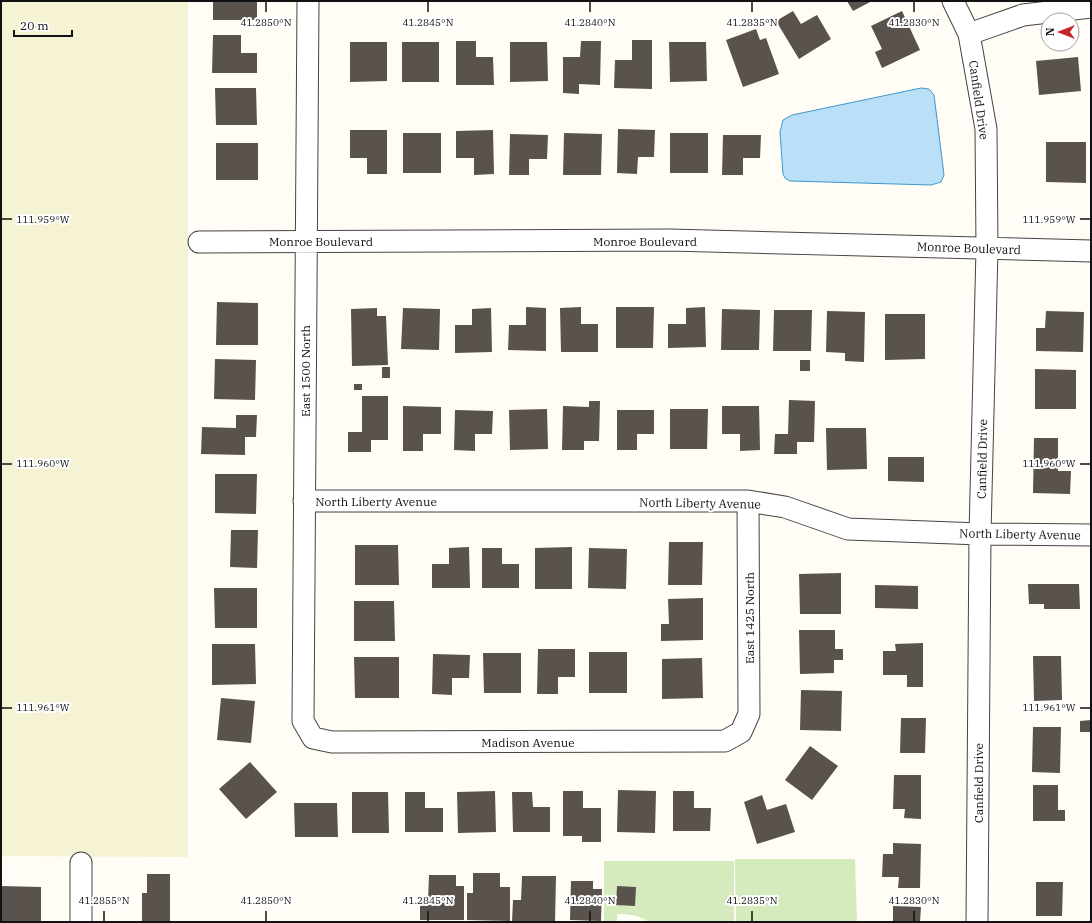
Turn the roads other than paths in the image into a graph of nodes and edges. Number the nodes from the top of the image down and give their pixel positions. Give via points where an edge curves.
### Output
1 (308, 1) edge
2 (953, 1) edge
3 (1091, 7) edge
4 (969, 34) junction
5 (306, 241) junction
6 (198, 242) dead end
7 (987, 249) junction
8 (1091, 251) edge
9 (304, 501) junction
10 (748, 501) junction
11 (980, 534) junction
12 (1091, 535) edge
13 (741, 732) joint
14 (313, 738) joint
15 (81, 863) dead end
16 (81, 922) edge
17 (977, 922) edge

1 - 5 street, East 1500 North
2 - 4 street, Canfield Drive
3 - 4 street via 1023,15
4 - 7 street, Canfield Drive via 986,129
5 - 6 street, Monroe Boulevard
5 - 7 street, Monroe Boulevard via 670,240
5 - 9 street, East 1500 North
7 - 8 street, Monroe Boulevard
7 - 11 street, Canfield Drive
9 - 10 street, North Liberty Avenue
9 - 14 street, East 1500 North via 303,721
10 - 11 street, North Liberty Avenue via 785,507 848,528
10 - 13 street, East 1425 North via 749,714
11 - 12 street, North Liberty Avenue
11 - 17 street, Canfield Drive
13 - 14 street, Madison Avenue via 724,741 332,742
15 - 16 street

